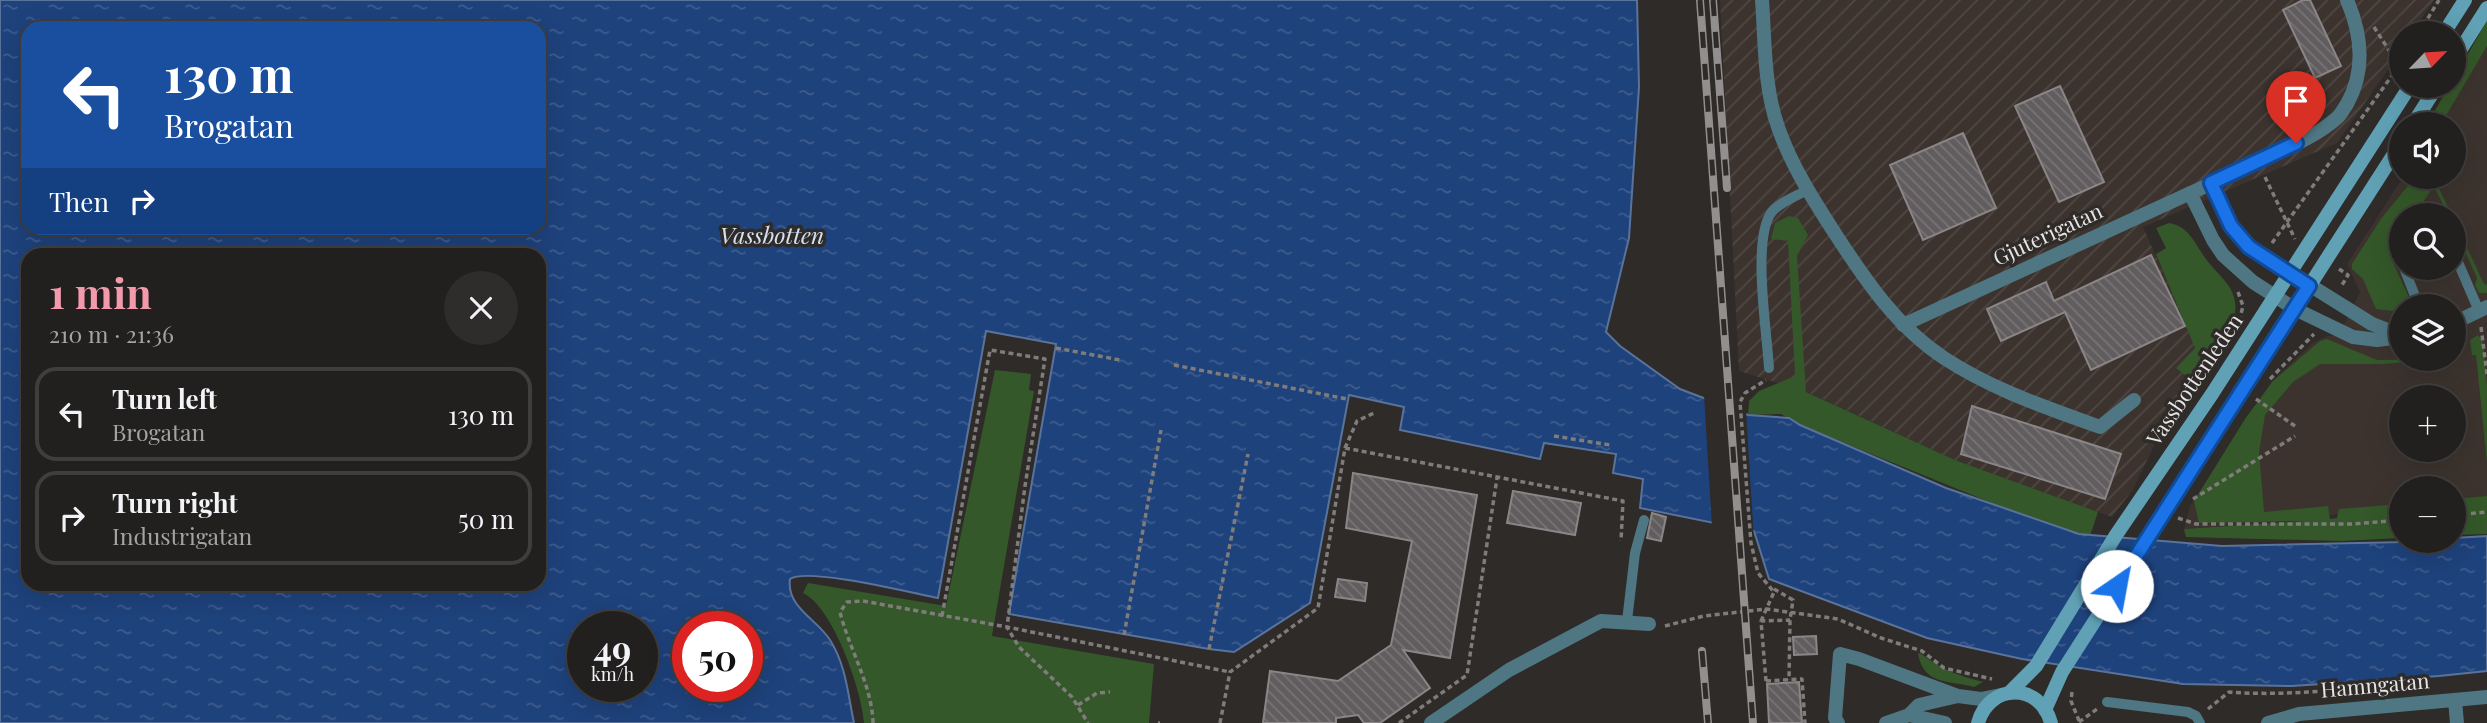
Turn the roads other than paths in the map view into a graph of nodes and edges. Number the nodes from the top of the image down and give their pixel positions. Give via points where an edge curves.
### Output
1 (1762, 0) edge
2 (2347, 0) edge
3 (2465, 0) edge
4 (2487, 8) edge
5 (2452, 21) edge
6 (2466, 41) edge
7 (2402, 98) edge
8 (2389, 162) edge
9 (2211, 183) junction
10 (1807, 190) junction
11 (2190, 193) junction
12 (2290, 274) junction
13 (2466, 276) edge
14 (2309, 286) junction
15 (2275, 297) junction
16 (2295, 309) junction
17 (2483, 309) edge
18 (2466, 317) edge
19 (1903, 325) junction
20 (2389, 331) edge
21 (2389, 338) edge
22 (1769, 368) road end
23 (2134, 400) dead end
24 (1644, 520) dead end
25 (1627, 621) junction
26 (1649, 624) road end
27 (2005, 694) junction
28 (1958, 696) junction
29 (2487, 697) edge
30 (2455, 700) junction
31 (2107, 702) dead end
32 (2048, 716) edge
33 (2300, 718) edge
34 (1908, 719) edge
35 (2199, 721) edge
36 (1431, 723) edge
37 (1838, 723) edge
38 (1886, 723) edge
39 (1945, 723) edge
40 (1978, 723) edge
41 (2268, 723) edge
42 (2457, 723) edge

1 - 10 street via 1777,126
2 - 9 street, Gjuterigatan via 2360,42 2361,71 2340,115 2315,134
3 - 5 main road
4 - 6 main road
7 - 12 main road, Vassbottenleden
8 - 14 main road, Vassbottenleden
9 - 11 street, Gjuterigatan
9 - 12 street via 2231,226 2249,247
10 - 19 street via 1864,278
10 - 22 lane via 1772,211 1763,230
11 - 15 street via 2223,255
11 - 19 street, Gjuterigatan
12 - 14 street
12 - 15 main road, Vassbottenleden
13 - 17 lane
14 - 16 main road, Vassbottenleden
14 - 20 street
15 - 16 street
15 - 27 main road, Vassbottenleden via 2116,535 2036,666
16 - 21 street via 2353,337
16 - 32 main road, Vassbottenleden via 2058,679
17 - 18 street
19 - 23 street via 1943,358 2006,393 2099,427
24 - 25 lane
25 - 26 street
25 - 36 street via 1601,621 1509,670
27 - 28 street via 1980,699
27 - 32 main road via 2032,697
27 - 40 main road, Vassbottenleden via 1983,709
28 - 34 street via 1919,705
28 - 37 street via 1840,654
29 - 30 street, Hamngatan
30 - 33 street, Hamngatan
30 - 42 street
31 - 35 lane via 2188,712
33 - 41 street, Hamngatan
34 - 38 street
34 - 39 street

